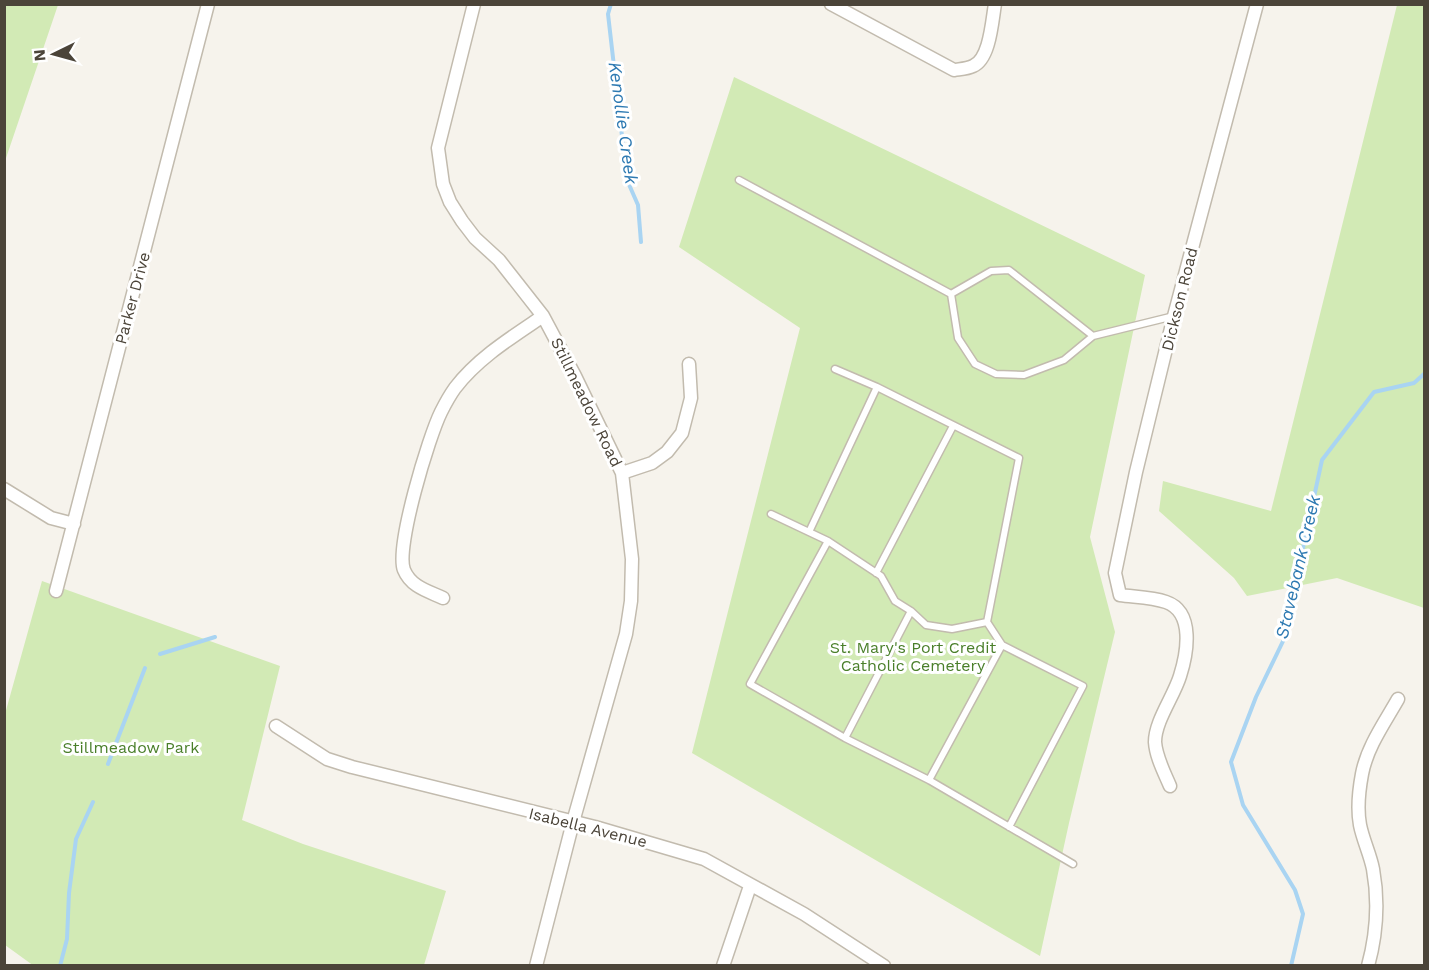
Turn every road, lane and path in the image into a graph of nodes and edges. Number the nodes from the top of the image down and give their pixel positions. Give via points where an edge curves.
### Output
1 (208, 4) edge
2 (474, 4) edge
3 (831, 4) edge
4 (995, 4) edge
5 (1257, 4) edge
6 (739, 180) dead end
7 (951, 294) junction
8 (543, 316) junction
9 (1174, 316) junction
10 (1093, 336) junction
11 (689, 364) dead end
12 (835, 369) dead end
13 (877, 387) junction
14 (953, 426) junction
15 (622, 473) junction
16 (4, 489) edge
17 (771, 514) dead end
18 (74, 524) junction
19 (809, 532) junction
20 (828, 541) junction
21 (876, 573) junction
22 (56, 591) dead end
23 (443, 598) dead end
24 (911, 611) junction
25 (987, 622) junction
26 (1002, 645) junction
27 (1398, 699) dead end
28 (276, 726) dead end
29 (845, 738) junction
30 (928, 780) junction
31 (1170, 786) dead end
32 (573, 822) junction
33 (1008, 827) junction
34 (1073, 864) dead end
35 (750, 886) junction
36 (536, 966) edge
37 (723, 966) edge
38 (884, 966) edge
39 (1368, 966) edge

1 - 18 street, Parker Drive
2 - 8 street, Stillmeadow Road via 438,148 443,184 450,202 475,238 499,260
3 - 4 street via 954,70 974,66 981,60
5 - 9 street, Dickson Road
6 - 7 lane
7 - 10 lane via 991,271 1009,270
7 - 10 lane via 958,338 975,364 996,374 1024,375 1064,360
8 - 15 street, Stillmeadow Road
8 - 23 street via 471,371 441,411 404,537 402,561 415,586
9 - 10 lane
9 - 31 street, Dickson Road via 1115,573 1120,595 1167,602 1184,619 1187,633 1180,676 1155,741
11 - 15 street via 692,398 682,433 652,463
12 - 13 lane
13 - 14 lane
13 - 19 lane
14 - 21 lane
14 - 25 lane via 1019,458
15 - 32 street, Stillmeadow Road via 632,551 632,601
16 - 18 street via 51,518
17 - 19 lane
18 - 22 street, Parker Drive
19 - 20 lane
20 - 21 lane
20 - 29 lane via 750,684
21 - 24 lane via 895,601
24 - 25 lane via 926,626 952,629
24 - 29 lane
25 - 26 lane
26 - 30 lane
26 - 33 lane via 1083,686
27 - 39 street via 1362,772 1359,823 1373,869 1378,906
28 - 32 street, Isabella Avenue via 327,759
29 - 30 lane
30 - 33 lane
32 - 35 street, Isabella Avenue via 704,859
32 - 36 street, Stillmeadow Road
33 - 34 lane
35 - 37 street
35 - 38 street, Isabella Avenue via 804,914

